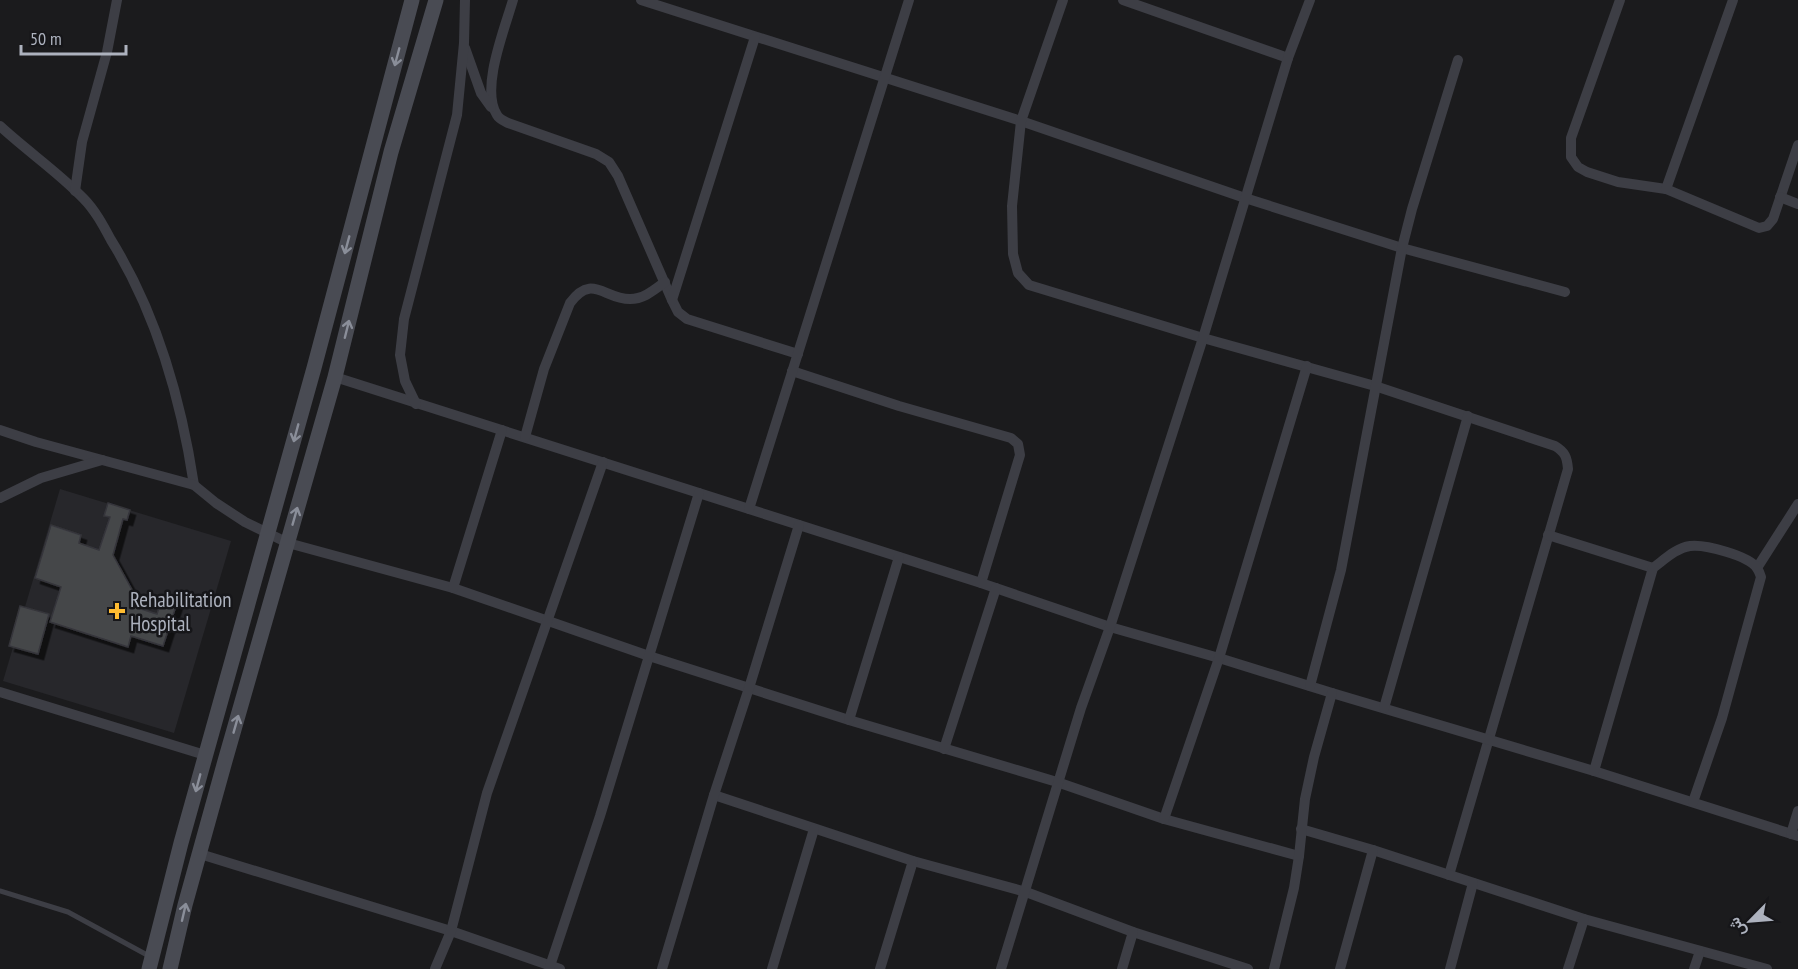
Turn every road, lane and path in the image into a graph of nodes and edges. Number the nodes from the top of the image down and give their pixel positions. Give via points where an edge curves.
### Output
1 (117, 0) edge
2 (412, 0) edge
3 (436, 0) edge
4 (465, 0) edge
5 (513, 0) edge
6 (641, 0) edge
7 (909, 0) edge
8 (1064, 0) edge
9 (1123, 0) edge
10 (1310, 0) edge
11 (1620, 0) edge
12 (1733, 0) edge
13 (666, 4) edge
14 (1147, 4) edge
15 (755, 37) junction
16 (464, 43) junction
17 (1288, 58) junction
18 (1458, 60) dead end
19 (886, 79) junction
20 (497, 115) junction
21 (1021, 121) junction
22 (0, 126) edge
23 (1798, 145) edge
24 (1666, 189) junction
25 (75, 190) junction
26 (1780, 197) junction
27 (1245, 198) junction
28 (1798, 204) edge
29 (1402, 248) junction
30 (665, 282) junction
31 (1565, 292) dead end
32 (672, 300) junction
33 (1203, 338) junction
34 (798, 354) junction
35 (1307, 366) junction
36 (792, 371) junction
37 (335, 377) junction
38 (1375, 386) junction
39 (416, 404) junction
40 (1468, 416) junction
41 (0, 430) edge
42 (502, 430) junction
43 (525, 437) junction
44 (102, 460) junction
45 (603, 462) junction
46 (194, 485) junction
47 (699, 493) junction
48 (0, 498) edge
49 (1798, 504) edge
50 (749, 509) junction
51 (799, 525) junction
52 (268, 535) junction
53 (1548, 535) junction
54 (288, 543) junction
55 (899, 557) junction
56 (1653, 568) junction
57 (1757, 568) junction
58 (981, 583) junction
59 (453, 588) junction
60 (996, 588) junction
61 (547, 621) junction
62 (1110, 627) junction
63 (649, 656) junction
64 (1220, 657) junction
65 (1310, 686) junction
66 (749, 688) junction
67 (0, 692) edge
68 (1332, 693) junction
69 (1384, 708) junction
70 (849, 720) junction
71 (1489, 739) junction
72 (944, 749) junction
73 (205, 755) junction
74 (1594, 771) junction
75 (1057, 783) junction
76 (714, 795) junction
77 (1693, 802) junction
78 (1798, 811) edge
79 (1164, 819) junction
80 (814, 829) junction
81 (1301, 829) junction
82 (1794, 835) edge
83 (1372, 850) junction
84 (200, 854) junction
85 (1299, 856) junction
86 (913, 861) junction
87 (1449, 875) junction
88 (1473, 883) junction
89 (0, 891) edge
90 (1026, 892) junction
91 (1584, 919) junction
92 (451, 931) junction
93 (1133, 932) junction
94 (1700, 951) junction
95 (151, 963) edge
96 (555, 968) edge
97 (1240, 968) edge
98 (170, 969) edge
99 (435, 969) edge
100 (662, 969) edge
101 (772, 969) edge
102 (880, 969) edge
103 (1002, 969) edge
104 (1122, 969) edge
105 (1274, 969) edge
106 (1340, 969) edge
107 (1450, 969) edge
108 (1568, 969) edge
109 (1694, 969) edge
110 (1767, 969) edge

1 - 25 street via 96,98 82,142
2 -> 52 main road
37 -> 3 main road via 391,152
4 - 16 street
5 - 20 street via 491,78
6 - 13 street
7 - 19 street
8 - 21 street
9 - 14 street
10 - 17 street
11 - 24 street via 1570,138 1571,157 1587,172 1618,182
12 - 24 street
13 - 15 street
14 - 17 street
15 - 19 street
15 - 32 street
16 - 20 street via 481,93
16 - 39 street via 457,115 404,319 400,354 405,381
17 - 27 street
18 - 29 street
19 - 21 street
19 - 34 street
20 - 30 street via 508,123 609,162 632,204
21 - 27 street
21 - 33 street via 1012,206 1013,254 1018,273 1029,285
22 - 25 street
23 - 26 street
24 - 26 street via 1759,228 1773,219
25 - 46 street via 93,210 123,260 149,315 187,434
26 - 28 street
27 - 29 street
27 - 33 street
29 - 31 street
29 - 38 street
30 - 32 street
30 - 43 street via 647,295 631,299 593,288 576,294 544,369
32 - 34 street via 687,319
33 - 35 street
33 - 62 street
34 - 36 street
35 - 38 street
35 - 64 street
36 - 50 street
36 - 58 street via 1011,438 1018,444 1020,455
37 - 39 street
54 -> 37 main road
38 - 40 street
38 - 65 street via 1341,570
39 - 42 street
40 - 53 street via 1564,452 1568,469
40 - 69 street
41 - 44 street
42 - 43 street
42 - 59 street
43 - 45 street
44 - 46 street
44 - 48 street via 41,478
45 - 47 street
45 - 61 street
46 - 52 street
47 - 50 street
47 - 63 street
49 - 57 street
50 - 51 street
51 - 55 street
51 - 66 street
52 - 54 street
52 - 73 main road
53 - 56 street
53 - 71 street
54 - 59 street
84 -> 54 main road
55 - 58 street
55 - 70 street
56 - 57 street via 1676,551 1708,546 1749,561
56 - 74 street
57 - 77 street via 1761,578 1754,604
58 - 60 street
59 - 61 street
60 - 62 street
60 - 72 street
61 - 63 street
61 - 92 street via 487,793
62 - 64 street
62 - 75 street
63 - 66 street
63 - 96 street
64 - 65 street
64 - 79 street
65 - 68 street
66 - 70 street
66 - 76 street
67 - 73 street
68 - 69 street
68 - 81 street via 1314,757
69 - 71 street
70 - 72 street
71 - 74 street
71 - 87 street
72 - 75 street
73 -> 95 main road
74 - 77 street
75 - 79 street
75 - 90 street
76 - 80 street
76 - 100 street
77 - 82 street
78 - 82 street
79 - 85 street
80 - 86 street
80 - 101 street
81 - 83 street
81 - 85 street
83 - 87 street
83 - 106 street
84 - 92 street
98 -> 84 main road
85 - 105 street
86 - 90 street
86 - 102 street
87 - 88 street
88 - 91 street
88 - 107 street
89 - 95 lane via 68,912
90 - 93 street
90 - 103 street
91 - 94 street
91 - 108 street
92 - 96 street
92 - 99 street
93 - 97 street
93 - 104 street
94 - 109 street
94 - 110 street
95 - 98 street

